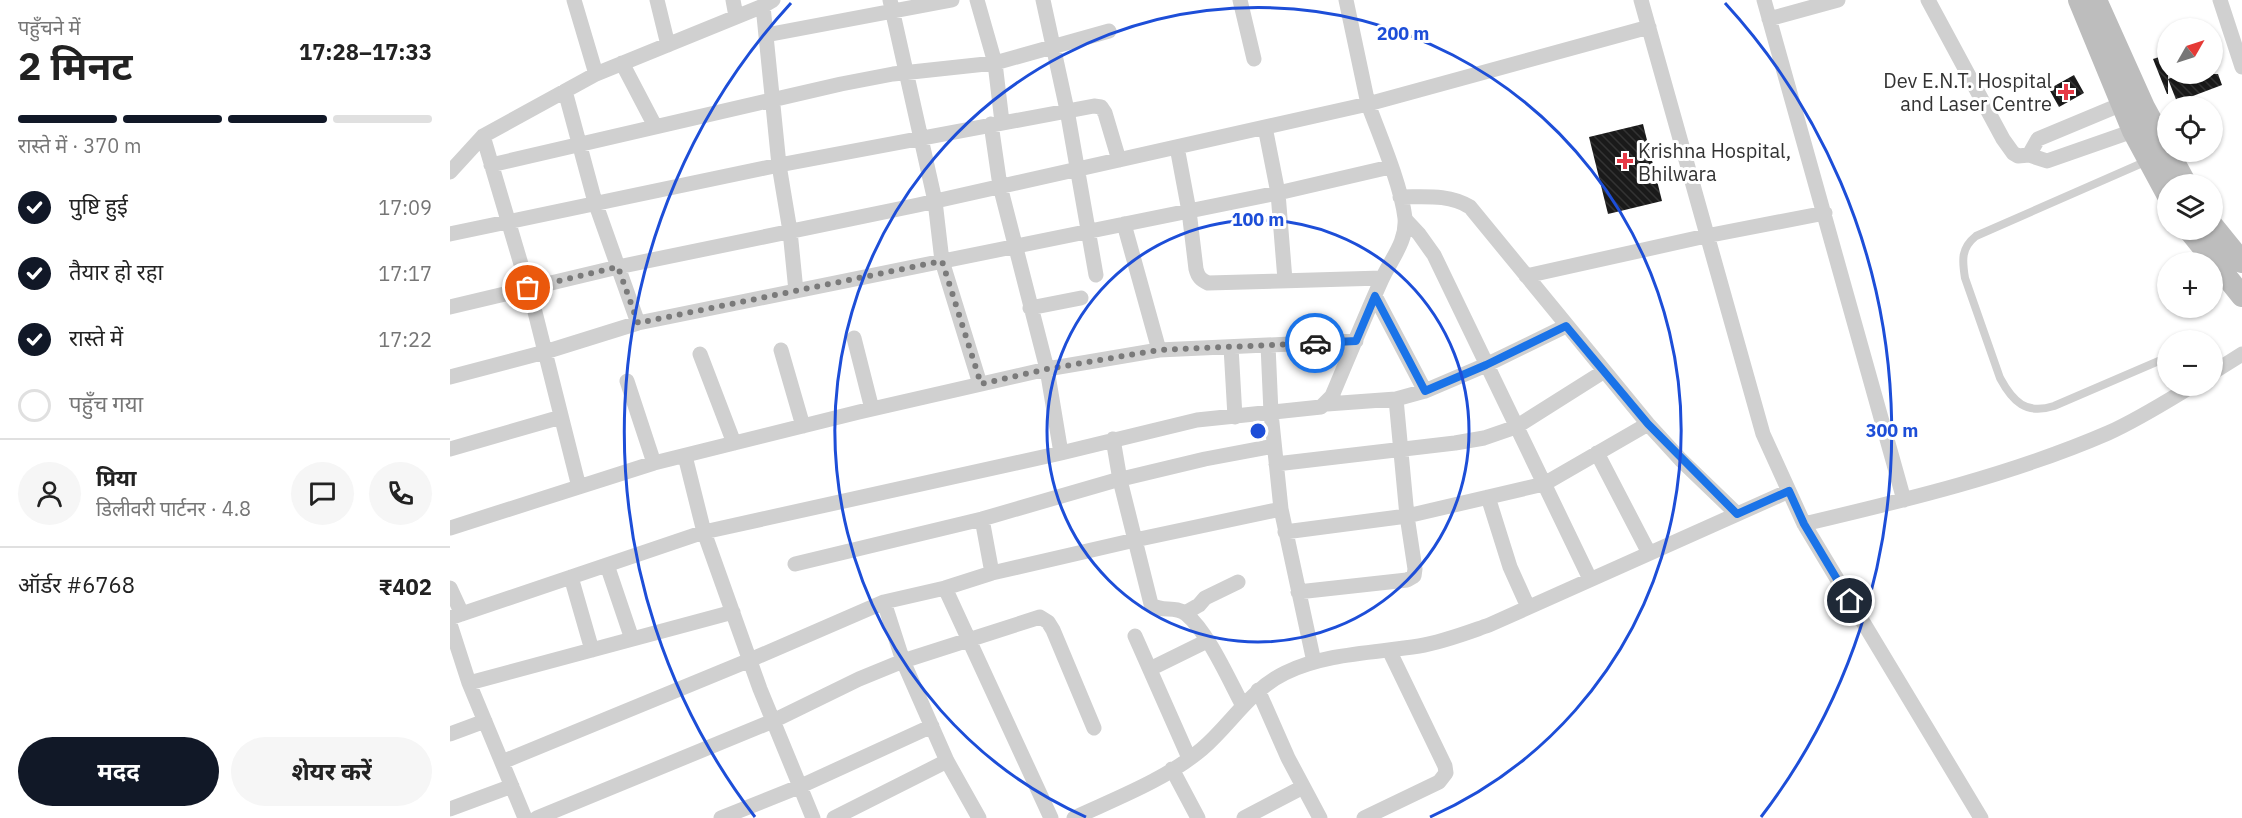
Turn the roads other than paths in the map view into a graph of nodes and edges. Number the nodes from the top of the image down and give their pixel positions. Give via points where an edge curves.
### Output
1 (574, 0) edge
2 (657, 0) edge
3 (733, 0) edge
4 (952, 0) edge
5 (977, 0) edge
6 (1043, 0) edge
7 (1240, 0) edge
8 (1346, 0) edge
9 (1641, 0) edge
10 (1764, 0) edge
11 (1838, 0) edge
12 (1928, 0) edge
13 (2080, 0) edge
14 (2096, 0) edge
15 (2220, 0) edge
16 (768, 3) edge
17 (892, 5) edge
18 (736, 16) junction
19 (1769, 20) junction
20 (1648, 27) junction
21 (1109, 31) dead end
22 (766, 35) junction
23 (668, 45) junction
24 (1053, 47) junction
25 (1254, 59) dead end
26 (622, 63) junction
27 (995, 63) junction
28 (2242, 67) edge
29 (908, 72) junction
30 (596, 74) junction
31 (565, 91) junction
32 (772, 100) junction
33 (1368, 104) junction
34 (2122, 104) junction
35 (1067, 110) junction
36 (997, 123) junction
37 (655, 126) junction
38 (1265, 127) junction
39 (2133, 131) junction
40 (483, 136) junction
41 (922, 138) junction
42 (579, 145) junction
43 (1177, 147) junction
44 (2029, 155) junction
45 (1119, 160) junction
46 (2149, 160) junction
47 (491, 165) junction
48 (779, 165) junction
49 (1390, 167) junction
50 (1077, 169) junction
51 (450, 172) edge
52 (2181, 174) edge
53 (2157, 175) edge
54 (1000, 186) junction
55 (1278, 193) junction
56 (1400, 197) junction
57 (935, 201) junction
58 (595, 202) junction
59 (1189, 211) junction
60 (1825, 213) junction
61 (1405, 219) junction
62 (508, 222) junction
63 (1124, 224) junction
64 (790, 231) junction
65 (1089, 231) junction
66 (450, 234) edge
67 (1706, 236) junction
68 (2223, 239) edge
69 (2197, 240) edge
70 (1016, 246) junction
71 (942, 261) junction
72 (2242, 262) edge
73 (618, 267) junction
74 (1096, 275) dead end
75 (1527, 276) junction
76 (1382, 279) junction
77 (1285, 280) junction
78 (528, 288) junction
79 (796, 291) junction
80 (1375, 296) junction
81 (2242, 296) edge
82 (1081, 298) dead end
83 (450, 307) edge
84 (1030, 308) junction
85 (638, 323) junction
86 (1566, 326) junction
87 (854, 338) dead end
88 (1356, 341) junction
89 (1268, 345) junction
90 (1231, 347) junction
91 (781, 350) dead end
92 (1159, 350) junction
93 (545, 352) junction
94 (700, 354) dead end
95 (2242, 354) edge
96 (2157, 362) edge
97 (1486, 365) junction
98 (2223, 366) edge
99 (1047, 369) junction
100 (1604, 372) junction
101 (450, 377) edge
102 (627, 381) dead end
103 (981, 384) junction
104 (1425, 391) junction
105 (2176, 396) edge
106 (1396, 399) junction
107 (1327, 404) junction
108 (872, 409) junction
109 (1272, 413) junction
110 (561, 417) junction
111 (1235, 417) junction
112 (1648, 424) junction
113 (803, 426) junction
114 (1516, 427) junction
115 (1113, 439) junction
116 (734, 443) junction
117 (1274, 446) junction
118 (450, 448) edge
119 (1400, 450) junction
120 (1061, 453) junction
121 (1597, 453) junction
122 (685, 456) junction
123 (654, 463) junction
124 (1276, 464) junction
125 (1120, 480) junction
126 (1544, 484) junction
127 (579, 487) junction
128 (1789, 491) junction
129 (1488, 497) junction
130 (1904, 500) junction
131 (1281, 509) junction
132 (1737, 514) junction
133 (1407, 516) junction
134 (982, 519) junction
135 (1804, 524) junction
136 (450, 528) edge
137 (704, 532) junction
138 (1285, 532) junction
139 (1135, 540) junction
140 (1649, 553) junction
141 (795, 564) dead end
142 (607, 565) junction
143 (992, 573) junction
144 (571, 577) junction
145 (1590, 579) junction
146 (1238, 582) dead end
147 (450, 588) edge
148 (945, 588) junction
149 (1298, 592) junction
150 (884, 602) junction
151 (1528, 607) junction
152 (733, 612) junction
153 (1185, 612) junction
154 (454, 619) edge
155 (1135, 636) dead end
156 (632, 639) junction
157 (968, 641) junction
158 (1207, 641) junction
159 (592, 650) junction
160 (1389, 650) junction
161 (750, 660) junction
162 (903, 661) junction
163 (1314, 662) junction
164 (1150, 669) junction
165 (470, 683) junction
166 (1258, 690) junction
167 (1243, 706) junction
168 (485, 721) junction
169 (773, 721) junction
170 (932, 726) junction
171 (1094, 728) dead end
172 (450, 734) edge
173 (1189, 758) junction
174 (947, 761) junction
175 (502, 762) junction
176 (1172, 769) junction
177 (512, 786) junction
178 (801, 786) junction
179 (1303, 787) junction
180 (450, 809) edge
181 (525, 818) edge
182 (537, 818) edge
183 (721, 818) edge
184 (813, 818) edge
185 (834, 818) edge
186 (979, 818) edge
187 (1051, 818) edge
188 (1074, 818) edge
189 (1198, 818) edge
190 (1244, 818) edge
191 (1320, 818) edge
192 (1365, 818) edge
193 (1981, 818) edge

1 - 30 street
2 - 23 street
3 - 18 street
4 - 17 street
5 - 27 street
6 - 24 street
7 - 25 street
8 - 33 street
9 - 20 street
10 - 19 street
11 - 19 street
12 - 44 street via 2009,148 2019,156
13 - 34 main road
14 - 52 main road via 2144,107
15 - 28 street
16 - 18 street
16 - 22 street
17 - 22 street
17 - 29 street
18 - 23 street
19 - 60 street
20 - 33 street
20 - 67 street
21 - 24 street
22 - 32 street
23 - 26 street
24 - 27 street
24 - 35 street
26 - 30 street
26 - 37 street
27 - 29 street
27 - 36 street
29 - 32 street
29 - 41 street
30 - 31 street
31 - 40 street
31 - 42 street
32 - 37 street
32 - 48 street
33 - 38 street
33 - 49 street
34 - 39 main road
34 - 44 street via 2038,139
35 - 36 street
35 - 45 street via 1101,107
35 - 50 street
36 - 41 street
36 - 54 street
37 - 42 street
38 - 43 street
38 - 55 street
39 - 44 street via 2047,161
39 - 46 main road
40 - 47 street
40 - 51 street
41 - 48 street
41 - 57 street
42 - 47 street
42 - 58 street
43 - 45 street
43 - 59 street
45 - 50 street
46 - 53 main road
46 - 96 lane via 1976,236 1966,246 1962,264 2000,378 2028,409 2041,411
47 - 62 street
48 - 58 street
48 - 64 street
49 - 55 street
49 - 56 street
50 - 54 street
50 - 65 street
54 - 57 street
54 - 70 street
55 - 59 street
55 - 77 street
56 - 61 street
56 - 75 street via 1443,197 1470,207
57 - 64 street
57 - 71 street
58 - 62 street
58 - 73 street
59 - 63 street
59 - 77 street via 1196,269 1202,281
60 - 67 street
60 - 130 street
61 - 76 street via 1398,251
61 - 97 street via 1434,255
62 - 66 street
62 - 78 street
63 - 65 street
63 - 92 street
64 - 73 street
64 - 79 street
65 - 70 street
65 - 74 street
67 - 75 street
67 - 128 street via 1762,434
68 - 72 main road
69 - 81 main road
70 - 71 street
70 - 84 street
71 - 79 street
71 - 103 street
73 - 78 street
73 - 85 street
75 - 86 street
76 - 77 street
76 - 80 street
78 - 83 street
78 - 93 street
79 - 85 street
80 - 88 street
80 - 104 street
82 - 84 street
84 - 99 street
85 - 93 street
86 - 97 street
86 - 100 street
87 - 108 street
88 - 89 street
88 - 107 street
89 - 90 street
89 - 109 street
90 - 92 street
90 - 111 street
91 - 113 street
92 - 99 street
93 - 101 street
93 - 110 street
94 - 116 street
95 - 98 street
97 - 104 street
97 - 114 street
99 - 103 street
99 - 120 street
100 - 112 street
100 - 114 street
102 - 123 street
103 - 108 street
104 - 106 street
105 - 130 street via 2150,412 2059,452
106 - 107 street
106 - 119 street
107 - 109 street via 1316,409
108 - 113 street
109 - 111 street
109 - 117 street
110 - 118 street
110 - 127 street
111 - 115 street via 1197,420
112 - 121 street
112 - 132 street
113 - 116 street
114 - 119 street via 1484,438
114 - 126 street
115 - 120 street
115 - 125 street
116 - 122 street
117 - 124 street
117 - 125 street
119 - 124 street
119 - 133 street
120 - 137 street
121 - 126 street
121 - 140 street
122 - 123 street
122 - 137 street
123 - 127 street
124 - 131 street
125 - 134 street
125 - 139 street
126 - 129 street
126 - 145 street
127 - 136 street
128 - 132 street
128 - 135 street
129 - 133 street
129 - 151 street via 1510,567
130 - 135 street
131 - 138 street
131 - 139 street
132 - 140 street
133 - 138 street
133 - 149 street via 1415,569 1411,579
134 - 141 street
134 - 143 street
135 - 193 street
137 - 142 street
137 - 152 street
138 - 149 street
139 - 143 street
139 - 153 street via 1151,604
140 - 145 street
142 - 144 street
142 - 156 street
143 - 148 street
144 - 154 street
144 - 159 street
145 - 151 street
146 - 153 street
147 - 154 street
148 - 150 street
148 - 157 street
149 - 163 street
150 - 161 street
150 - 162 street
151 - 160 street via 1449,639
152 - 156 street
152 - 161 street
153 - 158 street
154 - 165 street
155 - 164 street
156 - 159 street
157 - 162 street
157 - 171 street via 1034,618 1044,619 1053,630
157 - 187 street
158 - 164 street
158 - 167 street
159 - 165 street
160 - 163 street
160 - 192 street via 1446,773 1439,782
161 - 169 street
161 - 175 street
162 - 169 street
162 - 170 street
163 - 166 street via 1287,672
164 - 173 street
165 - 168 street
166 - 167 street
166 - 179 street
167 - 173 street
168 - 172 street
168 - 175 street
169 - 178 street
169 - 182 street
170 - 174 street
170 - 178 street
173 - 176 street
174 - 185 street
174 - 186 street
175 - 177 street
176 - 188 street
176 - 189 street
177 - 180 street
177 - 181 street
178 - 183 street
178 - 184 street
179 - 190 street
179 - 191 street

